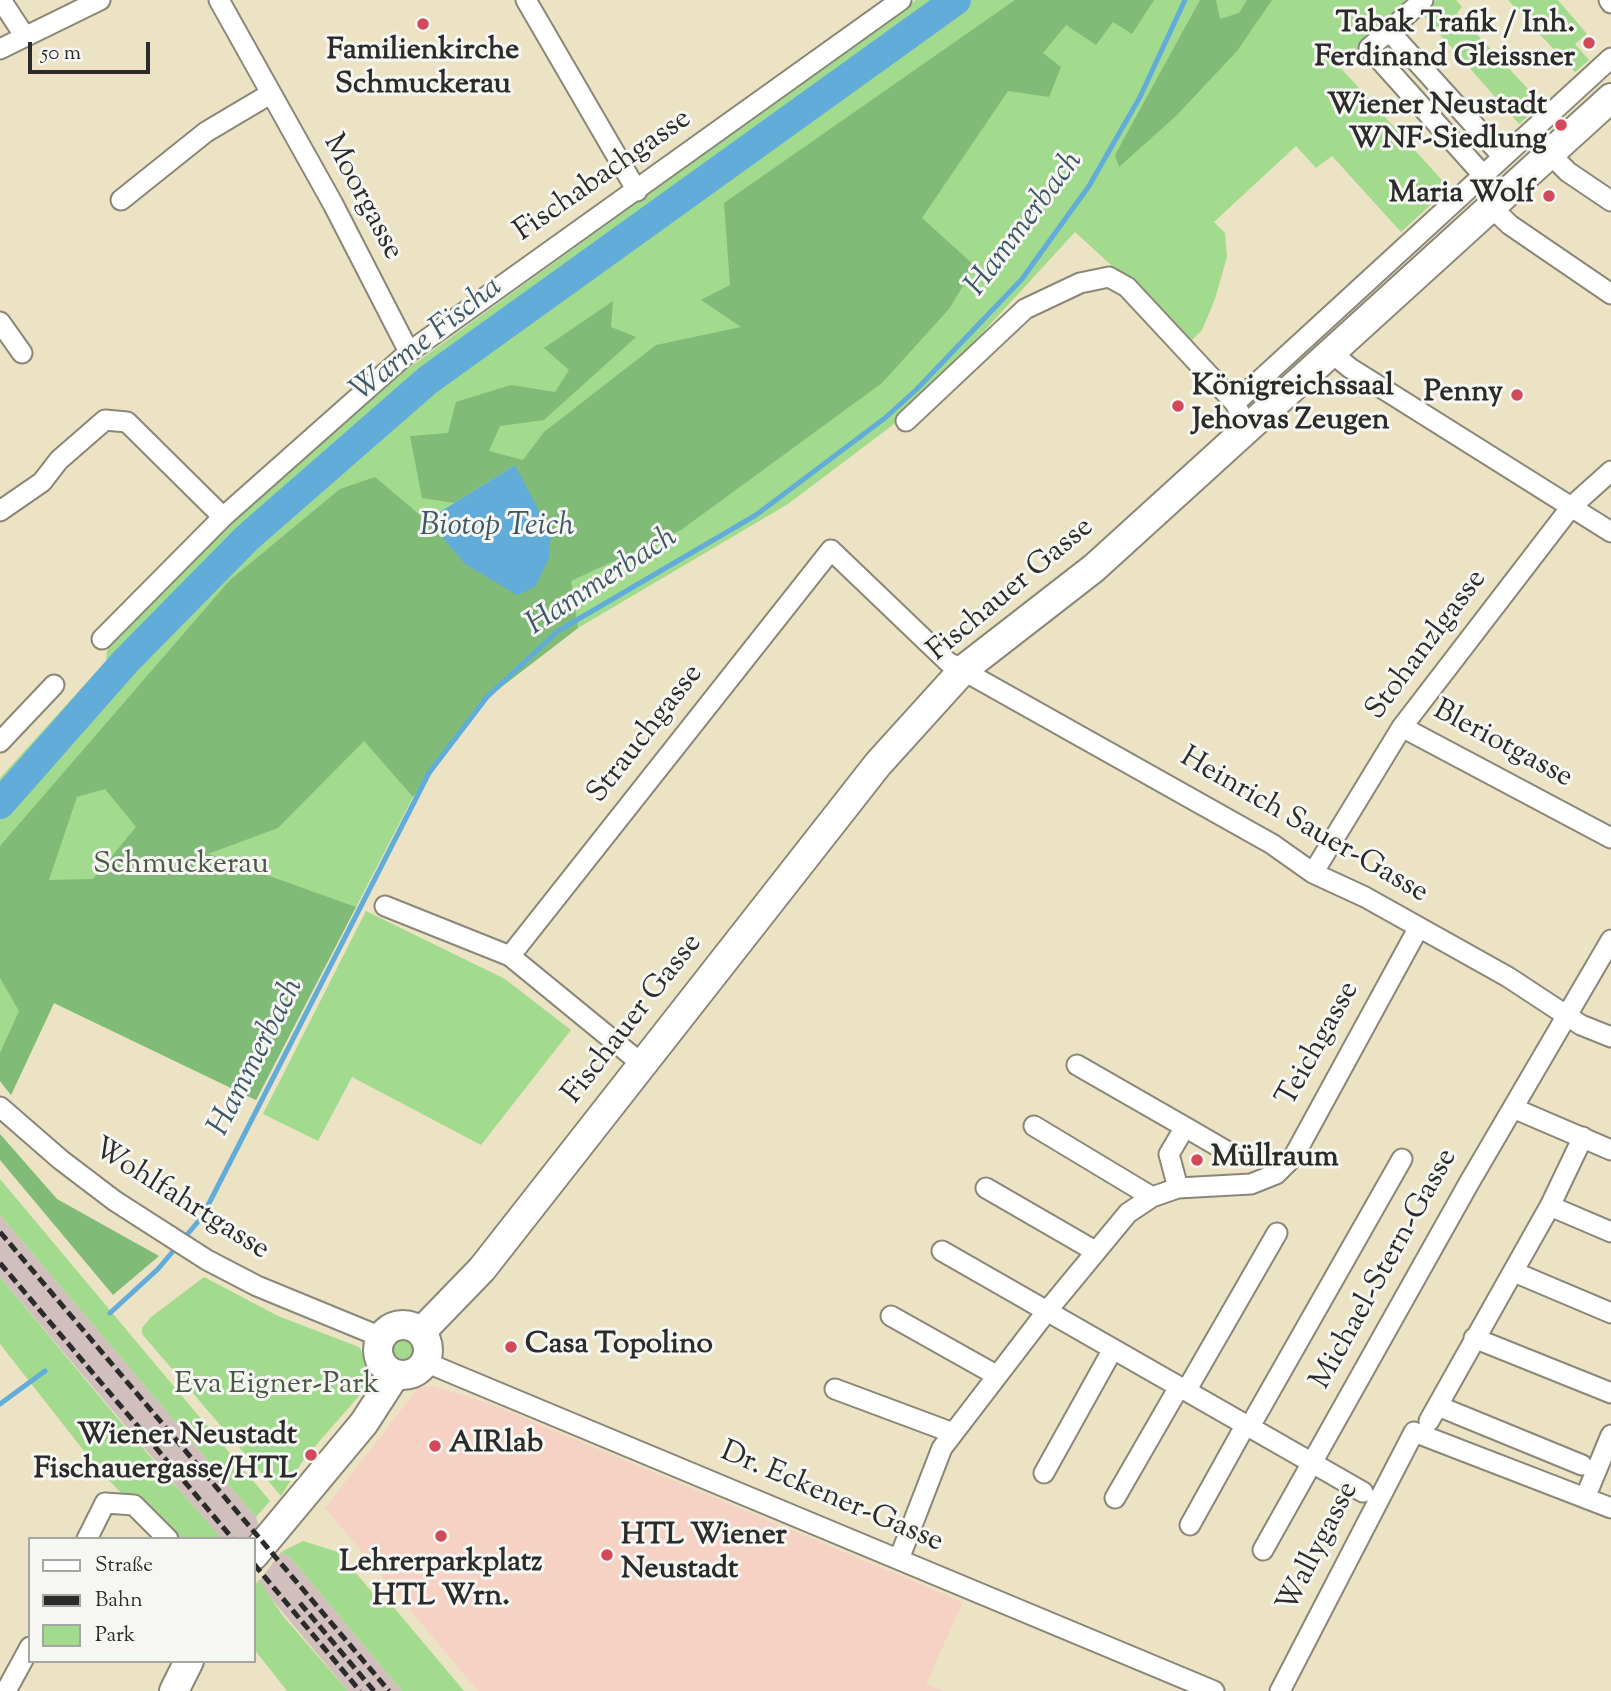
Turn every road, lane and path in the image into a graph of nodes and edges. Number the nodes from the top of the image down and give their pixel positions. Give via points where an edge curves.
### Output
1 (1, 0) edge
2 (100, 0) edge
3 (219, 0) edge
4 (526, 0) edge
5 (901, 0) edge
6 (1423, 0) edge
7 (1389, 31) junction
8 (24, 35) junction
9 (0, 49) edge
10 (1611, 58) edge
11 (270, 94) junction
12 (1611, 99) edge
13 (1550, 154) junction
14 (1503, 157) junction
15 (1483, 175) junction
16 (637, 191) junction
17 (121, 200) dead end
18 (1611, 201) edge
19 (1492, 208) junction
20 (1611, 294) edge
21 (0, 322) edge
22 (409, 352) junction
23 (22, 353) dead end
24 (1333, 354) junction
25 (1235, 403) junction
26 (906, 421) dead end
27 (1248, 430) junction
28 (1611, 471) edge
29 (1571, 507) junction
30 (0, 512) edge
31 (223, 517) junction
32 (1611, 532) edge
33 (831, 550) joint
34 (102, 639) dead end
35 (964, 669) junction
36 (54, 685) dead end
37 (1402, 726) junction
38 (0, 742) edge
39 (1611, 838) edge
40 (1313, 873) junction
41 (385, 906) dead end
42 (1419, 927) junction
43 (1611, 940) edge
44 (510, 956) junction
45 (1566, 1016) junction
46 (1611, 1037) edge
47 (642, 1064) junction
48 (1077, 1065) dead end
49 (0, 1107) edge
50 (1513, 1108) junction
51 (1034, 1126) dead end
52 (1185, 1127) junction
53 (1583, 1137) junction
54 (1611, 1150) edge
55 (1228, 1152) dead end
56 (1402, 1159) dead end
57 (986, 1188) dead end
58 (1178, 1188) junction
59 (1152, 1197) junction
60 (1550, 1206) junction
61 (1611, 1232) edge
62 (1277, 1233) dead end
63 (942, 1251) dead end
64 (1095, 1251) junction
65 (1514, 1272) junction
66 (1047, 1311) junction
67 (1611, 1313) edge
68 (891, 1316) dead end
69 (421, 1332) junction
70 (381, 1337) junction
71 (1474, 1338) junction
72 (1113, 1349) junction
73 (425, 1362) junction
74 (395, 1375) junction
75 (996, 1376) junction
76 (835, 1389) dead end
77 (1183, 1389) junction
78 (1611, 1394) edge
79 (1427, 1419) junction
80 (1247, 1427) junction
81 (953, 1433) junction
82 (1611, 1435) edge
83 (1312, 1463) junction
84 (1582, 1465) dead end
85 (1044, 1473) dead end
86 (1363, 1492) dead end
87 (1115, 1498) dead end
88 (1585, 1498) junction
89 (1611, 1508) edge
90 (1189, 1525) dead end
91 (88, 1537) edge
92 (166, 1537) edge
93 (1263, 1550) dead end
94 (256, 1553) edge
95 (899, 1559) junction
96 (28, 1651) edge
97 (188, 1663) edge
98 (6, 1691) edge
99 (174, 1691) edge
100 (1214, 1691) edge
101 (1280, 1691) edge

1 - 8 street
2 - 8 street
3 - 11 street, Moorgasse
4 - 16 street
5 - 16 street, Fischabachgasse
6 - 7 street
7 - 14 street
7 - 15 street via 1369,48
8 - 9 street
10 - 14 street
11 - 17 street via 206,132
11 - 22 street, Moorgasse
12 - 13 main road, Fischauer Gasse
13 - 18 street
13 - 19 main road, Fischauer Gasse
14 - 15 street
15 - 25 street
16 - 22 street, Fischabachgasse
19 - 20 street
19 - 24 main road, Fischauer Gasse
21 - 23 street
22 - 31 street, Fischabachgasse
24 - 27 main road, Fischauer Gasse
24 - 29 street
25 - 26 street via 1126,287 1109,277 1080,283 1025,309
25 - 27 street
27 - 35 main road, Fischauer Gasse via 1094,568
28 - 29 street, Stohanzlgasse
29 - 32 street
29 - 37 street, Stohanzlgasse
30 - 31 street via 42,482 59,460 106,421 127,422
31 - 34 street, Fischabachgasse
33 - 35 street, Heinrich Sauer-Gasse via 948,662
33 - 44 street, Strauchgasse
35 - 40 street, Heinrich Sauer-Gasse via 1272,844
35 - 47 main road, Fischauer Gasse via 878,764
36 - 38 street
37 - 39 street, Bleriotgasse
37 - 40 street, Stohanzlgasse
40 - 42 street, Heinrich Sauer-Gasse
41 - 44 street
42 - 45 street, Heinrich Sauer-Gasse
42 - 58 street, Teichgasse via 1294,1156 1276,1174 1251,1184
43 - 45 street, Michael-Stern-Gasse
44 - 47 street
45 - 46 street, Heinrich Sauer-Gasse
45 - 50 street, Michael-Stern-Gasse
47 - 69 main road, Fischauer Gasse via 482,1269
48 - 52 street
49 - 70 street, Wohlfahrtgasse via 61,1160 183,1245 257,1286
50 - 53 street
50 - 83 street, Michael-Stern-Gasse
51 - 59 street
52 - 55 street
52 - 58 street via 1169,1154
53 - 54 street
53 - 60 street
56 - 80 street
57 - 64 street
58 - 59 street, Teichgasse
59 - 64 street, Teichgasse via 1128,1213
60 - 61 street
60 - 65 street
62 - 77 street
63 - 66 street
64 - 66 street, Teichgasse
65 - 67 street
65 - 71 street
66 - 72 street
66 - 75 street, Teichgasse
68 - 75 street
69 - 70 main road via 400,1325
69 - 73 main road via 428,1345
70 - 74 main road via 378,1355
71 - 78 street
71 - 79 street
72 - 77 street
72 - 85 street
73 - 74 main road via 414,1373
73 - 95 street, Dr. Eckener-Gasse
74 - 94 main road via 364,1423
75 - 81 street, Teichgasse
76 - 81 street
77 - 80 street
77 - 87 street
79 - 84 street
79 - 88 street
79 - 101 street, Wallygasse
80 - 83 street
80 - 90 street
81 - 95 street, Teichgasse via 942,1448
82 - 88 street
83 - 86 street
83 - 93 street, Michael-Stern-Gasse
88 - 89 street
91 - 92 street via 106,1503 134,1504
95 - 100 street, Dr. Eckener-Gasse
96 - 98 street
97 - 99 main road

